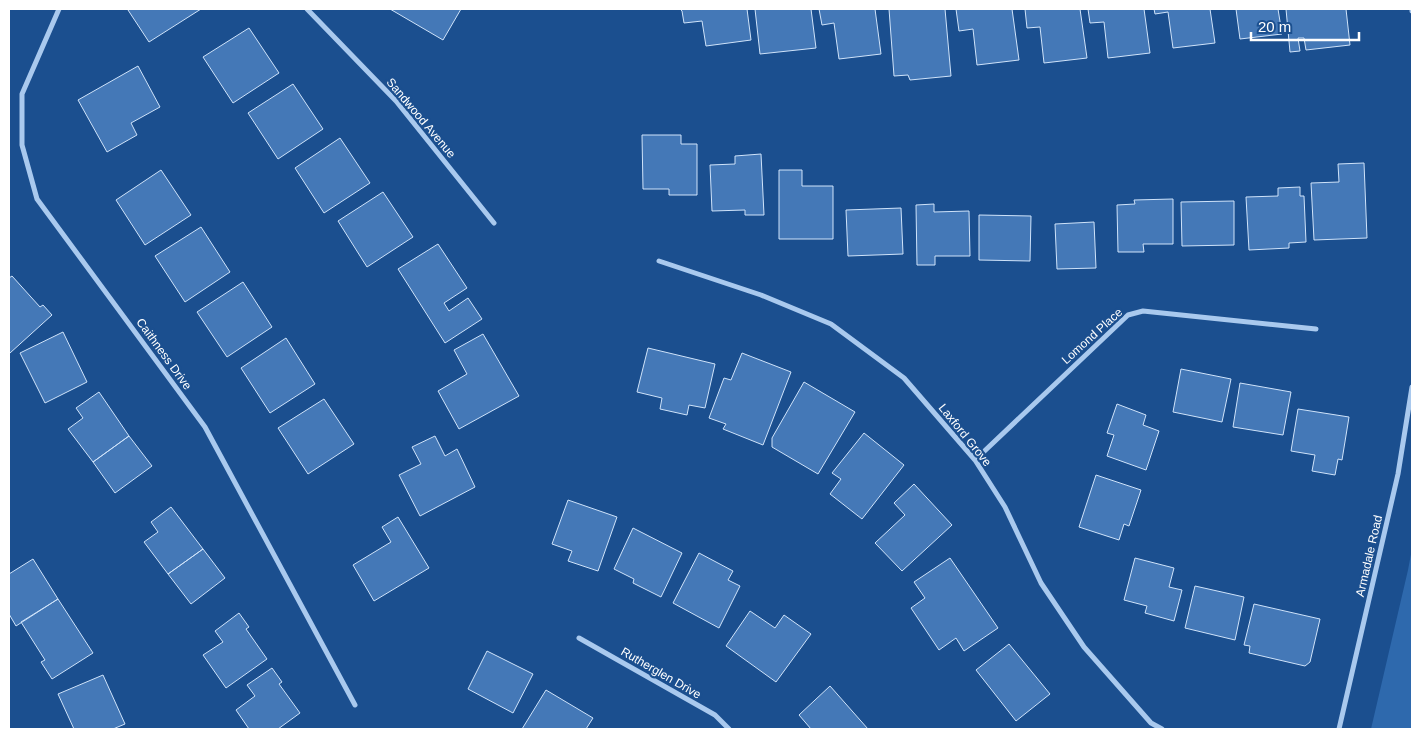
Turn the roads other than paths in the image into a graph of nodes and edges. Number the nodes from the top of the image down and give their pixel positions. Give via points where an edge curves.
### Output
1 (59, 9) edge
2 (306, 9) edge
3 (494, 223) dead end
4 (659, 261) dead end
5 (1316, 329) dead end
6 (1412, 387) edge
7 (975, 460) junction
8 (579, 638) dead end
9 (356, 705) dead end
10 (729, 729) edge
11 (1162, 729) edge
12 (1339, 729) edge

1 - 9 street, Caithness Drive via 22,94 22,145 37,199 206,427
2 - 3 street, Sandwood Avenue via 396,100
4 - 7 street, Laxford Grove via 761,295 831,324 904,378
5 - 7 street, Lomond Place via 1143,311 1128,315
6 - 12 street, Armadale Road via 1398,474
7 - 11 street, Laxford Grove via 1005,507 1041,583 1084,647 1151,723
8 - 10 street, Rutherglen Drive via 715,715

